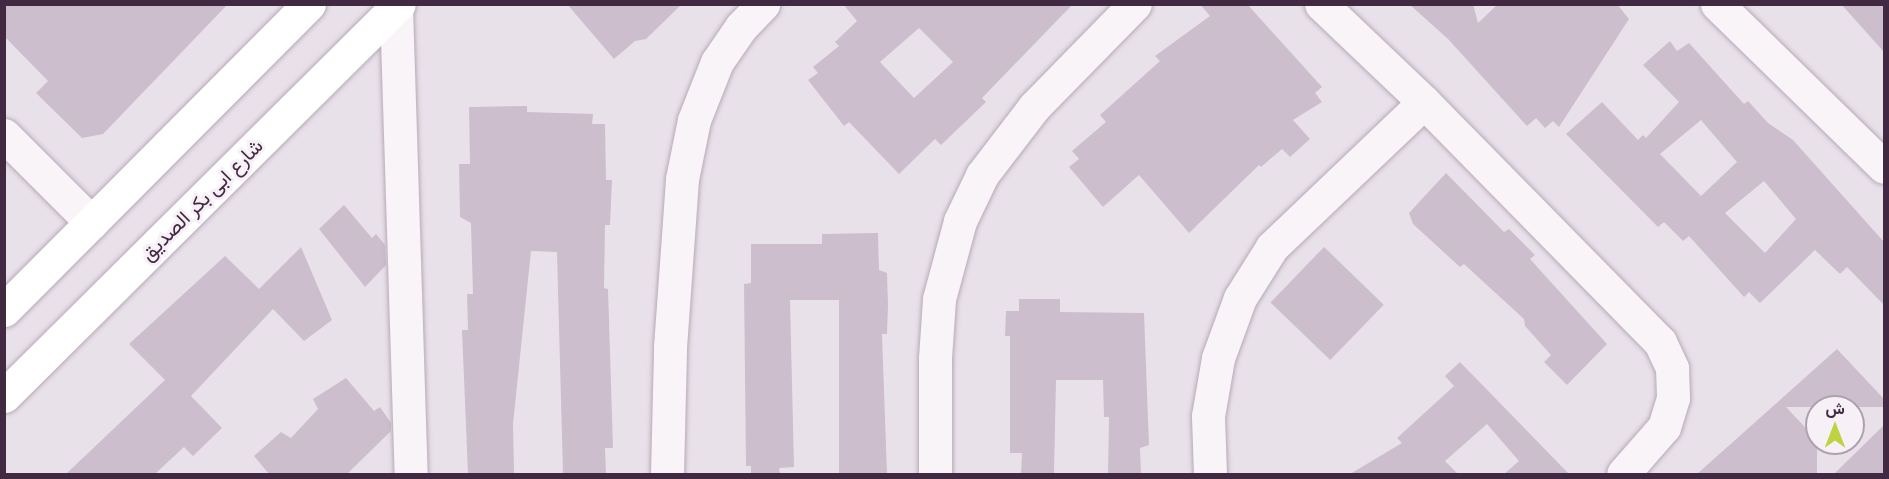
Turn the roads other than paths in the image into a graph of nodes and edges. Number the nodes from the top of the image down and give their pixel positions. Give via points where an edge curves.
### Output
1 (309, 4) edge
2 (763, 4) edge
3 (1135, 4) edge
4 (1321, 4) edge
5 (1718, 4) edge
6 (398, 6) edge
7 (1424, 102) junction
8 (4, 135) edge
9 (1884, 167) edge
10 (92, 223) junction
11 (4, 310) edge
12 (4, 396) edge
13 (411, 474) edge
14 (667, 474) edge
15 (935, 474) edge
16 (1210, 474) edge
17 (1623, 474) edge

1 - 10 main road
2 - 14 street via 717,62 692,130 681,190
3 - 15 street via 1034,107 982,176 960,221 939,299 934,358
4 - 7 street
5 - 9 street
6 - 12 main road, شارع ابى بكر الصديق
6 - 13 street
7 - 16 street via 1272,247 1240,298 1218,358 1208,416
7 - 17 street via 1660,342 1672,368 1673,398 1664,427
8 - 10 street
10 - 11 main road

